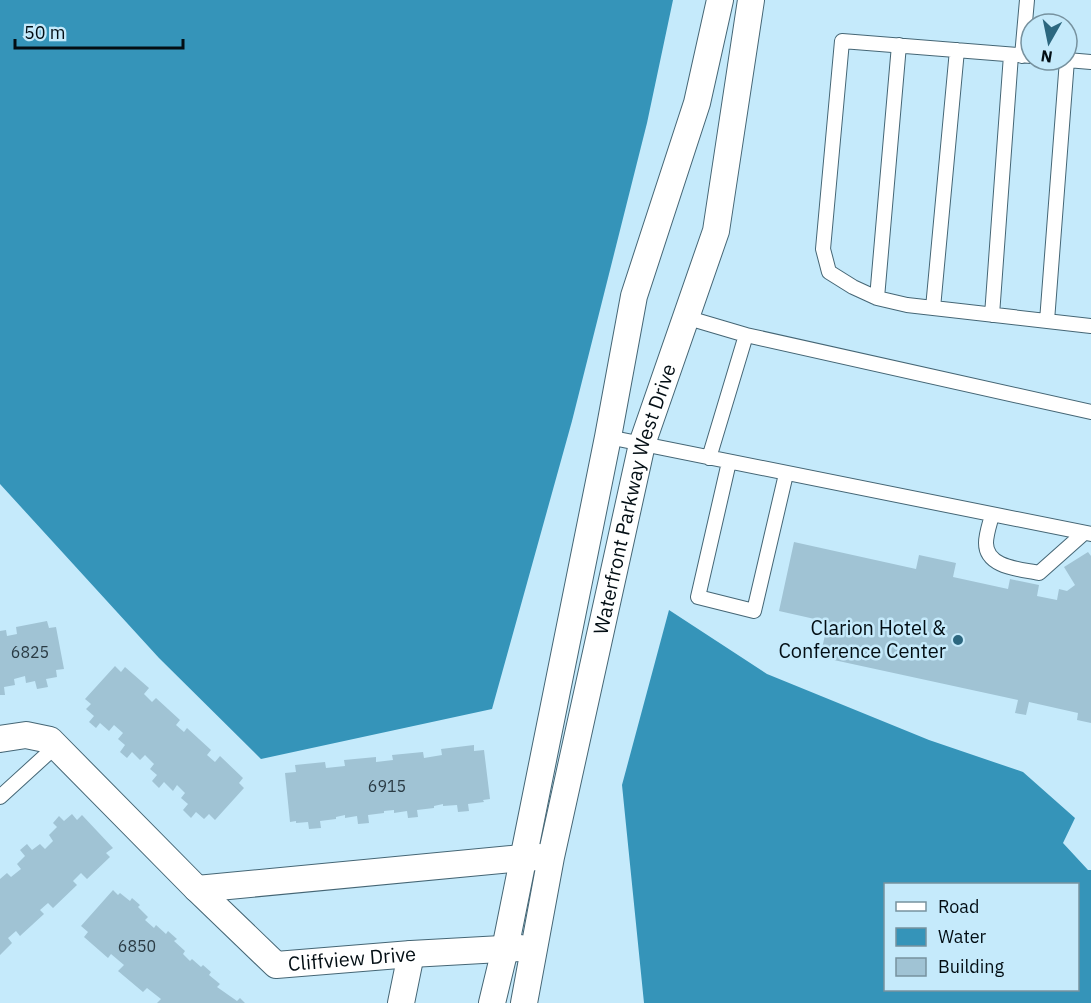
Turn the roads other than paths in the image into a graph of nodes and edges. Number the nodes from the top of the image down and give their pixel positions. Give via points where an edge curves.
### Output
1 (720, 0) edge
2 (751, 0) edge
3 (899, 45) junction
4 (957, 50) junction
5 (1019, 56) edge
6 (1020, 72) edge
7 (1066, 72) edge
8 (876, 298) junction
9 (933, 308) junction
10 (992, 315) junction
11 (685, 317) junction
12 (1047, 321) junction
13 (1091, 326) edge
14 (746, 335) junction
15 (1091, 412) edge
16 (608, 437) junction
17 (642, 444) junction
18 (709, 458) junction
19 (729, 462) junction
20 (786, 474) junction
21 (992, 515) junction
22 (1087, 533) edge
23 (0, 739) edge
24 (56, 746) junction
25 (0, 798) edge
26 (551, 857) junction
27 (522, 858) junction
28 (197, 889) junction
29 (535, 948) junction
30 (505, 949) junction
31 (411, 954) junction
32 (401, 1003) edge
33 (492, 1003) edge
34 (524, 1003) edge

1 - 16 street, Waterfront Parkway West Drive via 697,103 634,296
2 - 11 street, Waterfront Parkway West Drive via 716,231
3 - 4 lane
3 - 8 lane
3 - 8 lane via 842,41 824,249 829,272
4 - 5 lane
4 - 9 lane
6 - 10 lane
7 - 12 lane
8 - 9 lane
9 - 10 lane
10 - 12 lane
11 - 14 lane
11 - 17 street, Waterfront Parkway West Drive
12 - 13 lane
14 - 15 lane
14 - 18 lane
16 - 17 lane
16 - 27 street, Waterfront Parkway West Drive
17 - 18 lane
17 - 26 street, Waterfront Parkway West Drive
18 - 19 lane
19 - 20 lane
19 - 20 lane via 698,597 754,611
20 - 21 lane
21 - 22 lane
21 - 22 lane via 986,544 999,565 1039,573
23 - 24 street, Cliffview Drive via 26,735 50,740
24 - 25 lane
24 - 28 street, Cliffview Drive
26 - 27 street
26 - 29 street, Waterfront Parkway West Drive
27 - 28 street
27 - 30 street, Waterfront Parkway West Drive
28 - 31 street, Cliffview Drive via 276,965
29 - 30 street, Cliffview Drive
29 - 34 street, Waterfront Parkway West Drive
30 - 31 street, Cliffview Drive
30 - 33 street, Waterfront Parkway West Drive
31 - 32 street

